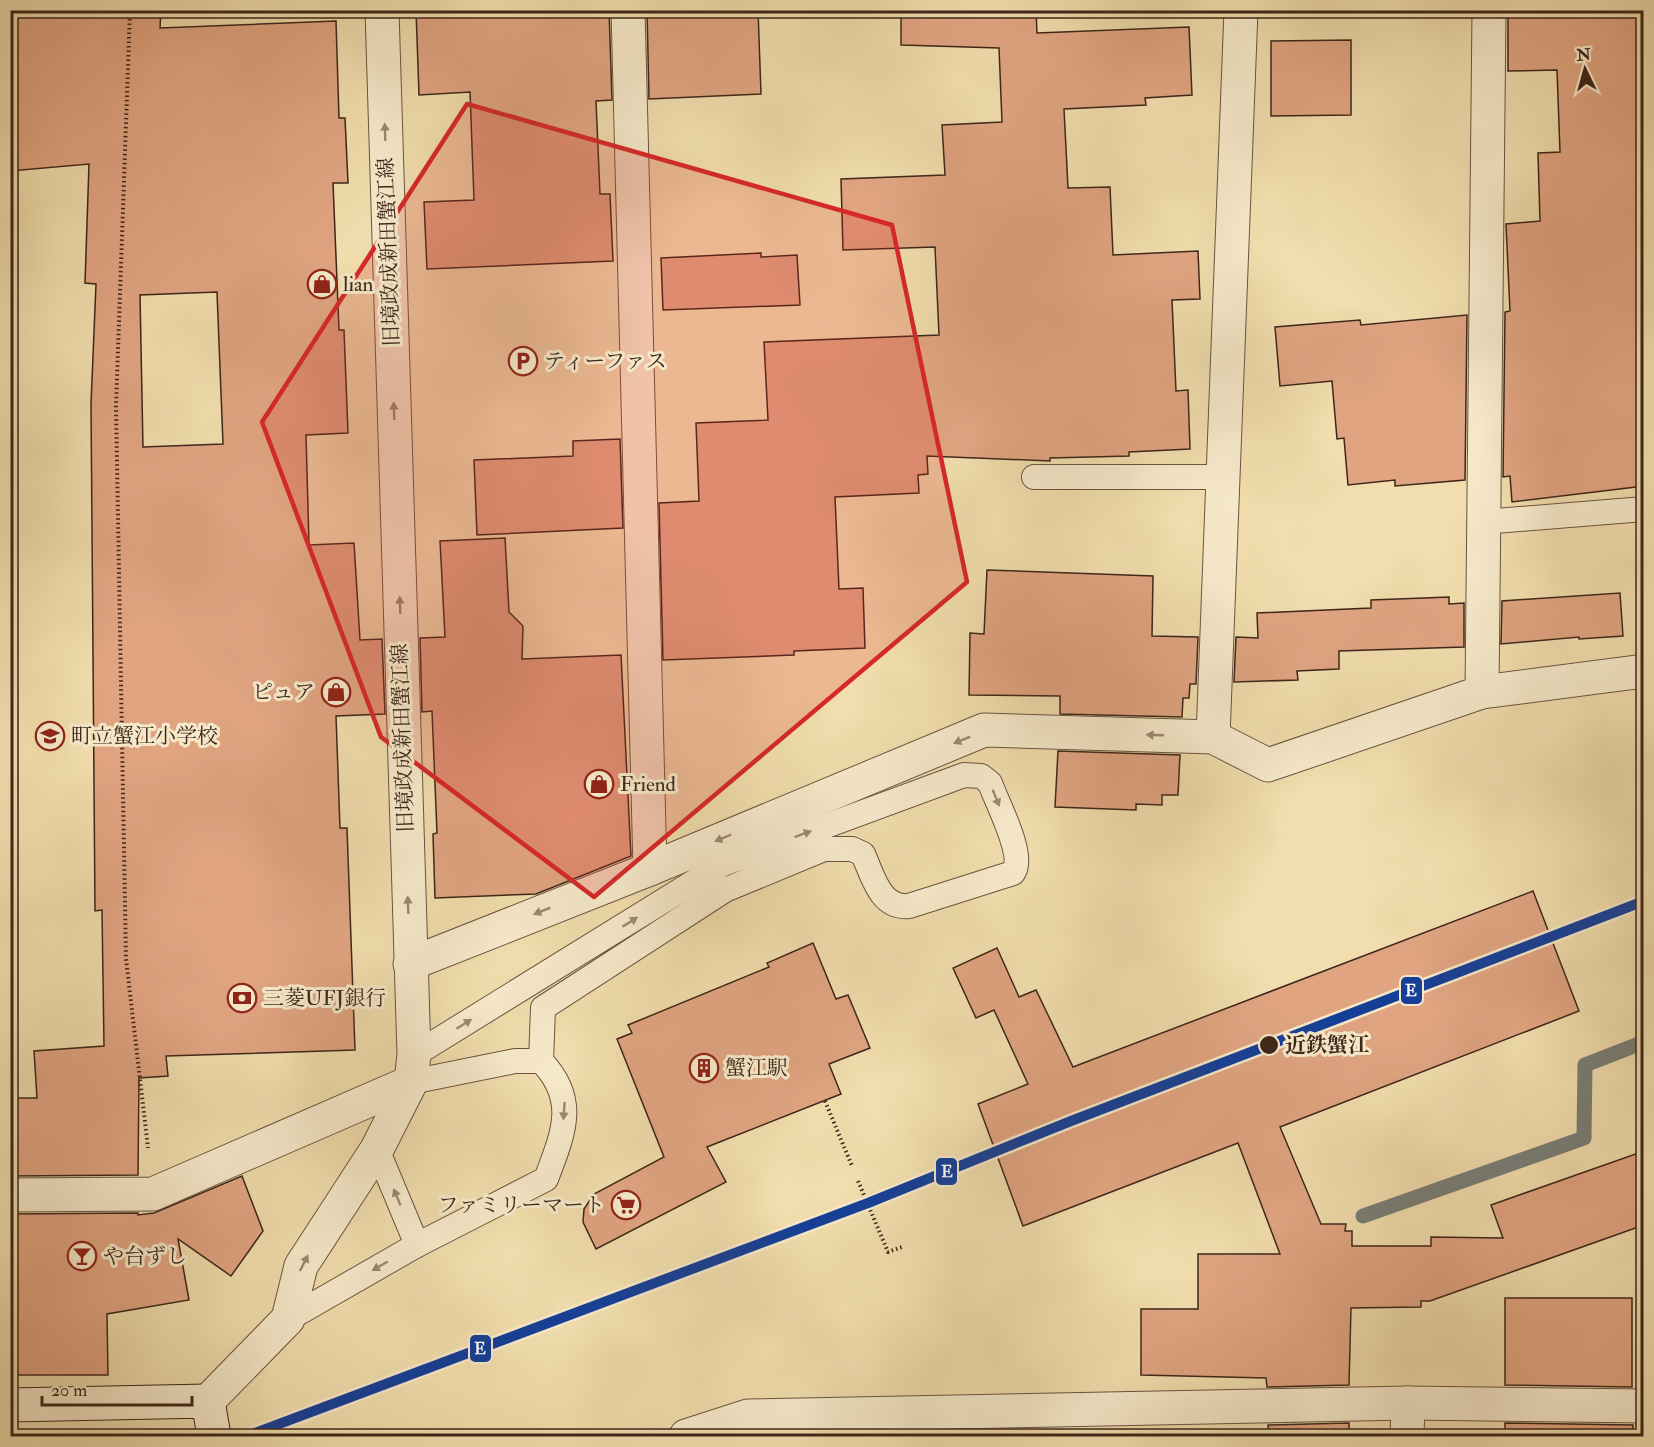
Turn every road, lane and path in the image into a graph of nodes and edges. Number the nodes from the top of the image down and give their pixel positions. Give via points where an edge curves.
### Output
1 (130, 10) edge
2 (382, 10) edge
3 (628, 10) edge
4 (1241, 10) edge
5 (1489, 10) edge
6 (1034, 477) dead end
7 (1223, 477) junction
8 (1644, 510) edge
9 (1483, 522) junction
10 (1644, 670) edge
11 (1482, 692) junction
12 (1213, 737) junction
13 (650, 869) junction
14 (410, 964) junction
15 (541, 1061) junction
16 (412, 1068) junction
17 (825, 1101) dead end
18 (377, 1149) junction
19 (852, 1166) dead end
20 (858, 1181) dead end
21 (153, 1194) junction
22 (10, 1196) edge
23 (417, 1245) junction
24 (902, 1247) dead end
25 (288, 1319) junction
26 (208, 1401) junction
27 (1408, 1403) junction
28 (10, 1405) edge
29 (1644, 1407) edge
30 (214, 1437) edge
31 (686, 1437) edge
32 (1407, 1437) edge

1 - 21 path via 116,407 126,959
14 -> 2 street, 旧境政成新田蟹江線
3 - 13 street
4 - 7 street
5 - 9 street
6 - 7 lane
7 - 12 street
8 - 9 lane
9 - 11 street
10 - 11 street
11 - 12 street via 1268,765
12 -> 13 street via 984,730
13 -> 14 street
14 - 16 street, 旧境政成新田蟹江線
15 - 16 lane
16 -> 15 lane via 723,864 964,775 981,776 990,783 1017,851 1017,867 1012,873 897,907 883,897 863,854 852,849 824,849 725,890 543,1008
15 -> 23 lane via 556,1076 566,1103 562,1136 546,1179
16 - 18 street, 旧境政成新田蟹江線
16 - 21 street
17 - 19 path
23 -> 18 lane
25 -> 18 street, 旧境政成新田蟹江線 via 301,1266
20 - 24 path via 888,1252
21 - 22 street
23 -> 25 lane
25 - 26 street
26 - 28 street
26 - 30 street
27 - 29 street
27 - 31 street via 747,1416
27 - 32 street

